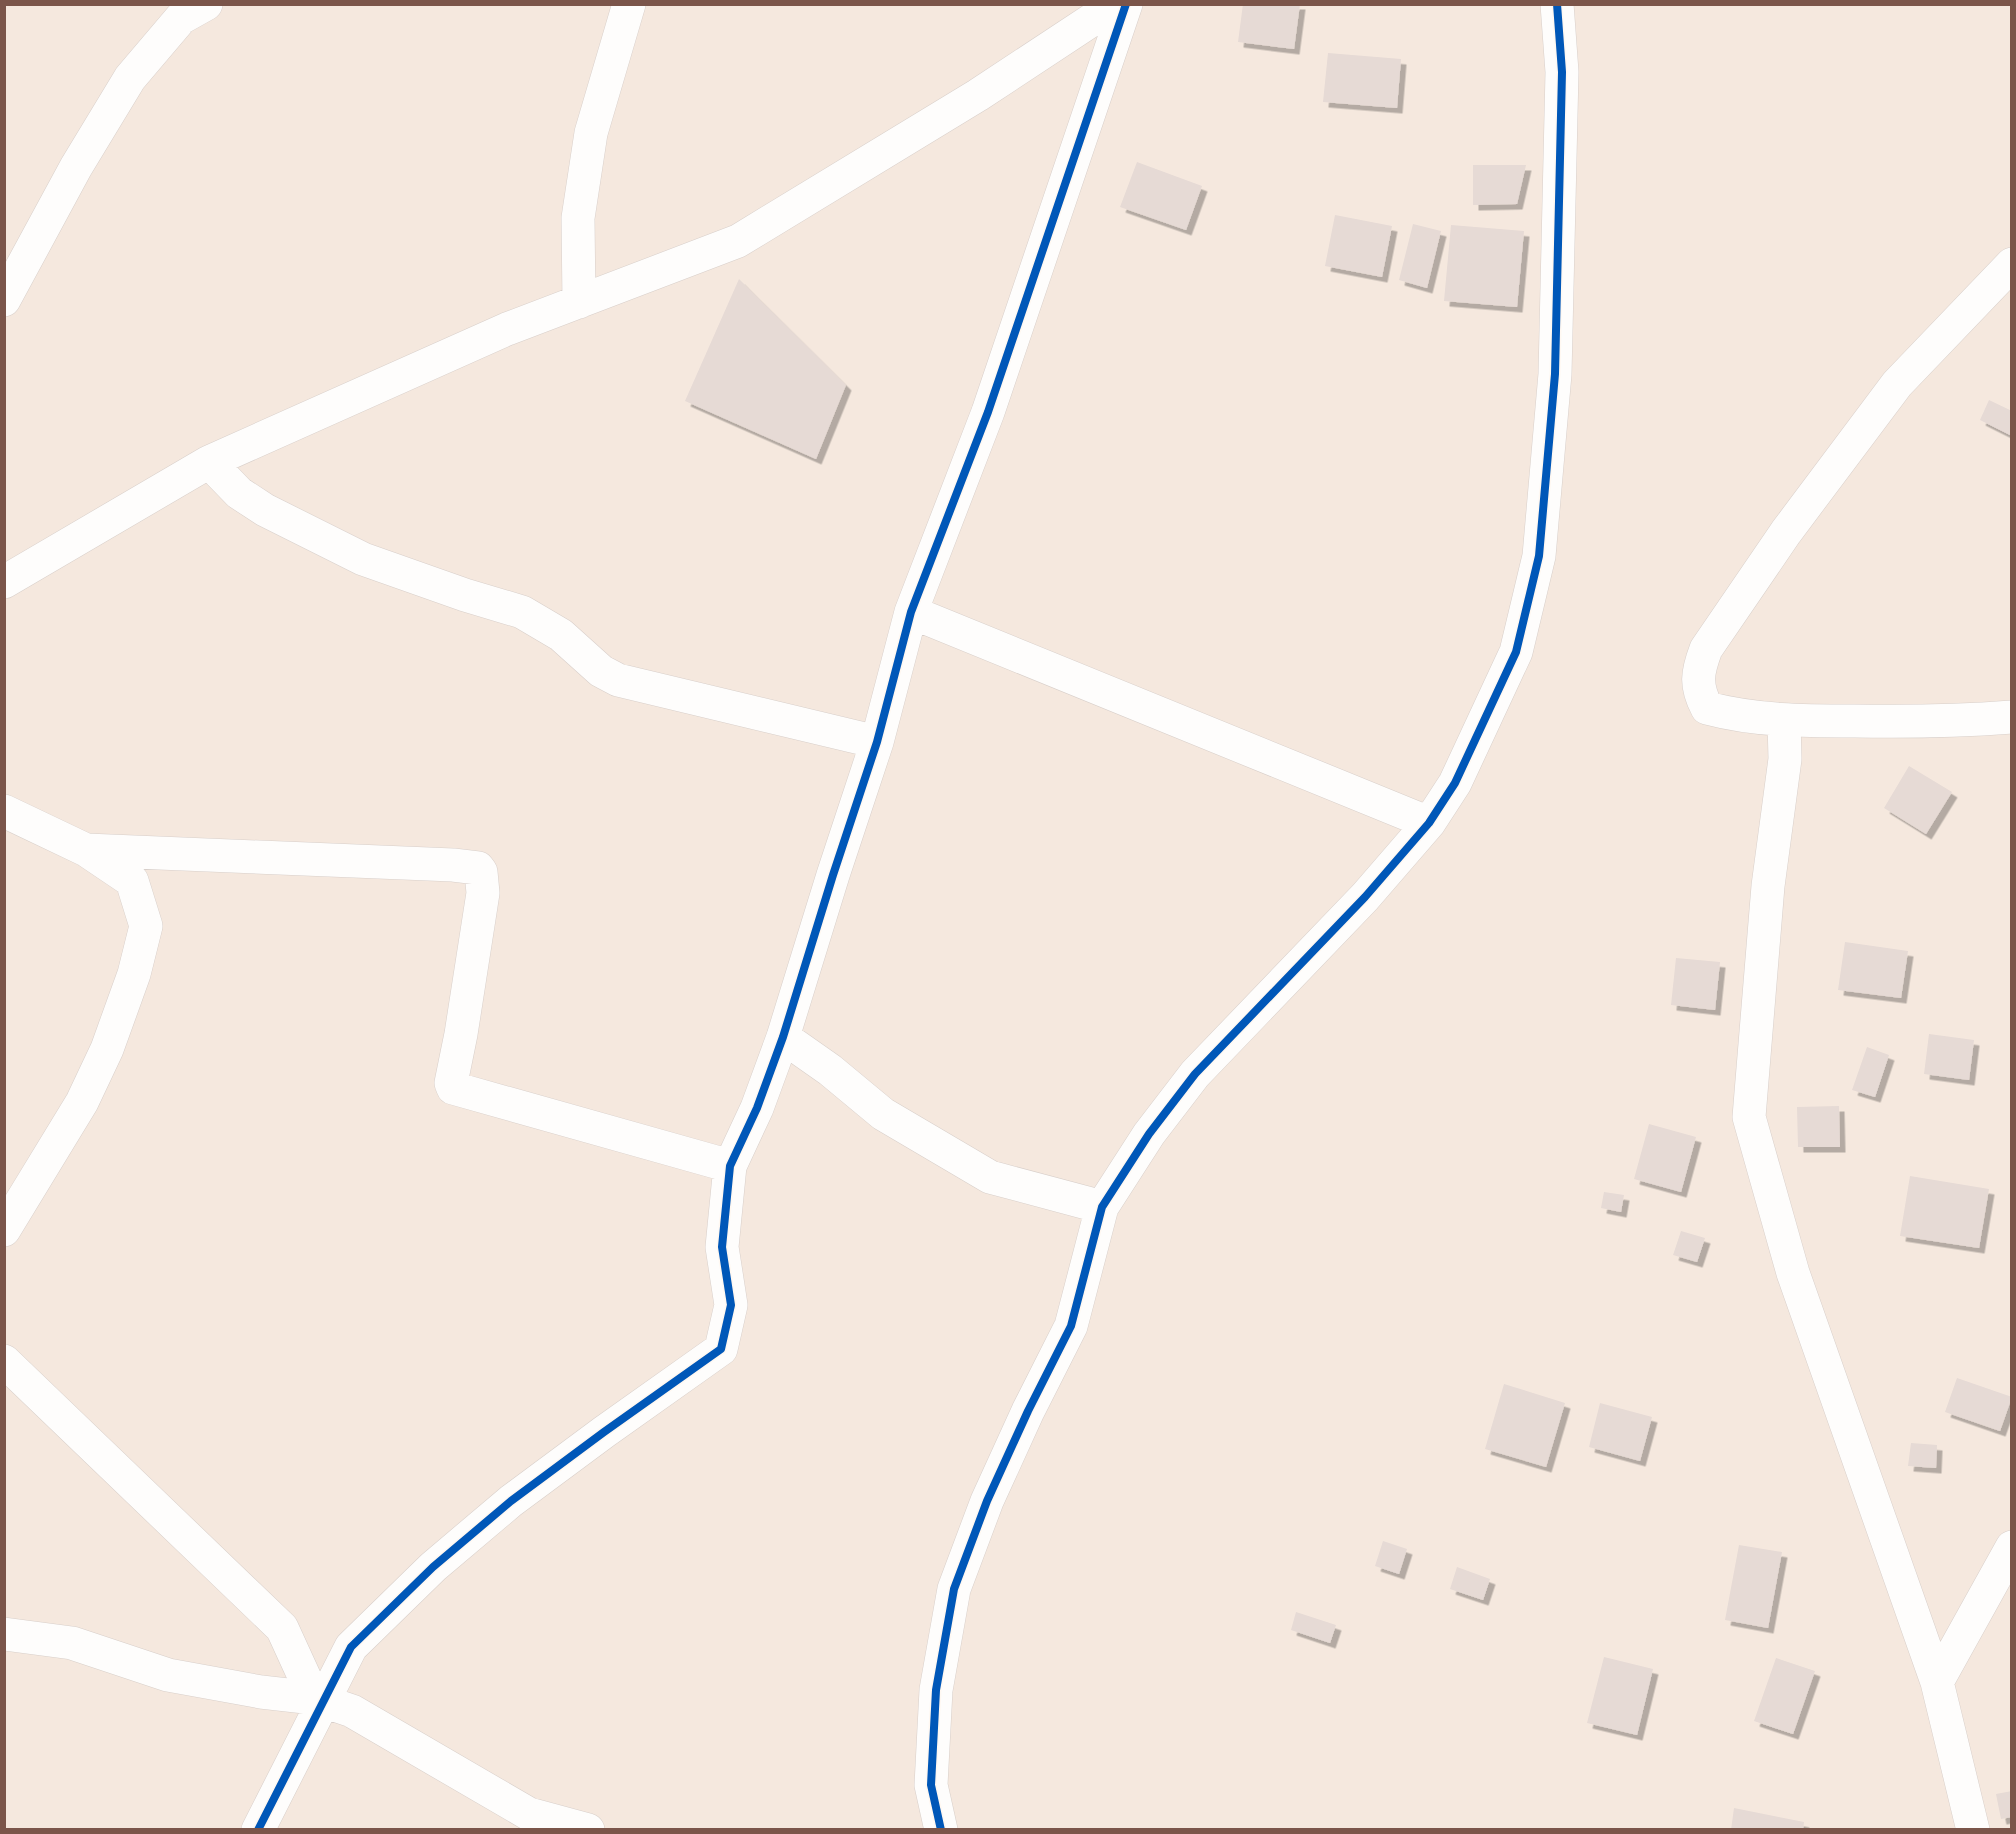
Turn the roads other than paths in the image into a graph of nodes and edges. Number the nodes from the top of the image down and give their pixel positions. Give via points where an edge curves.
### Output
1 (629, 4) edge
2 (1116, 4) edge
3 (1126, 4) edge
4 (1557, 4) edge
5 (190, 9) edge
6 (2012, 264) edge
7 (4, 300) edge
8 (579, 302) junction
9 (209, 462) junction
10 (4, 582) edge
11 (911, 612) junction
12 (2012, 717) edge
13 (1785, 721) junction
14 (877, 742) junction
15 (4, 810) edge
16 (1429, 823) junction
17 (86, 850) junction
18 (783, 1037) junction
19 (730, 1166) junction
20 (1102, 1207) junction
21 (4, 1230) edge
22 (4, 1361) edge
23 (2012, 1547) edge
24 (4, 1634) edge
25 (1937, 1682) junction
26 (318, 1700) junction
27 (527, 1822) edge
28 (258, 1830) edge
29 (588, 1830) edge
30 (941, 1830) edge
31 (1973, 1830) edge

1 - 8 street via 591,133 578,218
2 - 8 street via 978,95 738,241
3 - 11 street via 988,412
4 - 16 street via 1562,72 1555,374 1539,556 1516,652 1455,783
5 - 7 street via 130,78 76,167
6 - 13 street via 1897,384 1786,532 1706,649 1698,671 1699,693 1707,708
8 - 9 street via 507,329
9 - 10 street
9 - 14 street via 239,493 265,510 363,559 522,612 561,635 601,671 618,680
11 - 14 street
11 - 16 street
12 - 13 street via 1952,722
13 - 25 street via 1785,759 1768,886 1749,1117 1793,1273
14 - 18 street
15 - 17 street
16 - 20 street via 1365,897 1195,1074 1149,1134
17 - 19 street via 478,868 483,893 453,1088
17 - 21 street via 132,881 146,926 134,974 107,1049 82,1102
18 - 19 street
18 - 20 street via 883,1114 990,1177
19 - 26 street via 722,1247 730,1305 721,1349 511,1501 433,1567 351,1647
20 - 30 street via 1071,1326 987,1501 954,1589 936,1690 932,1785
22 - 26 street via 282,1628
23 - 25 street
24 - 26 street via 72,1644 168,1675
25 - 31 street
26 - 27 street via 352,1711
26 - 28 street
27 - 29 street

